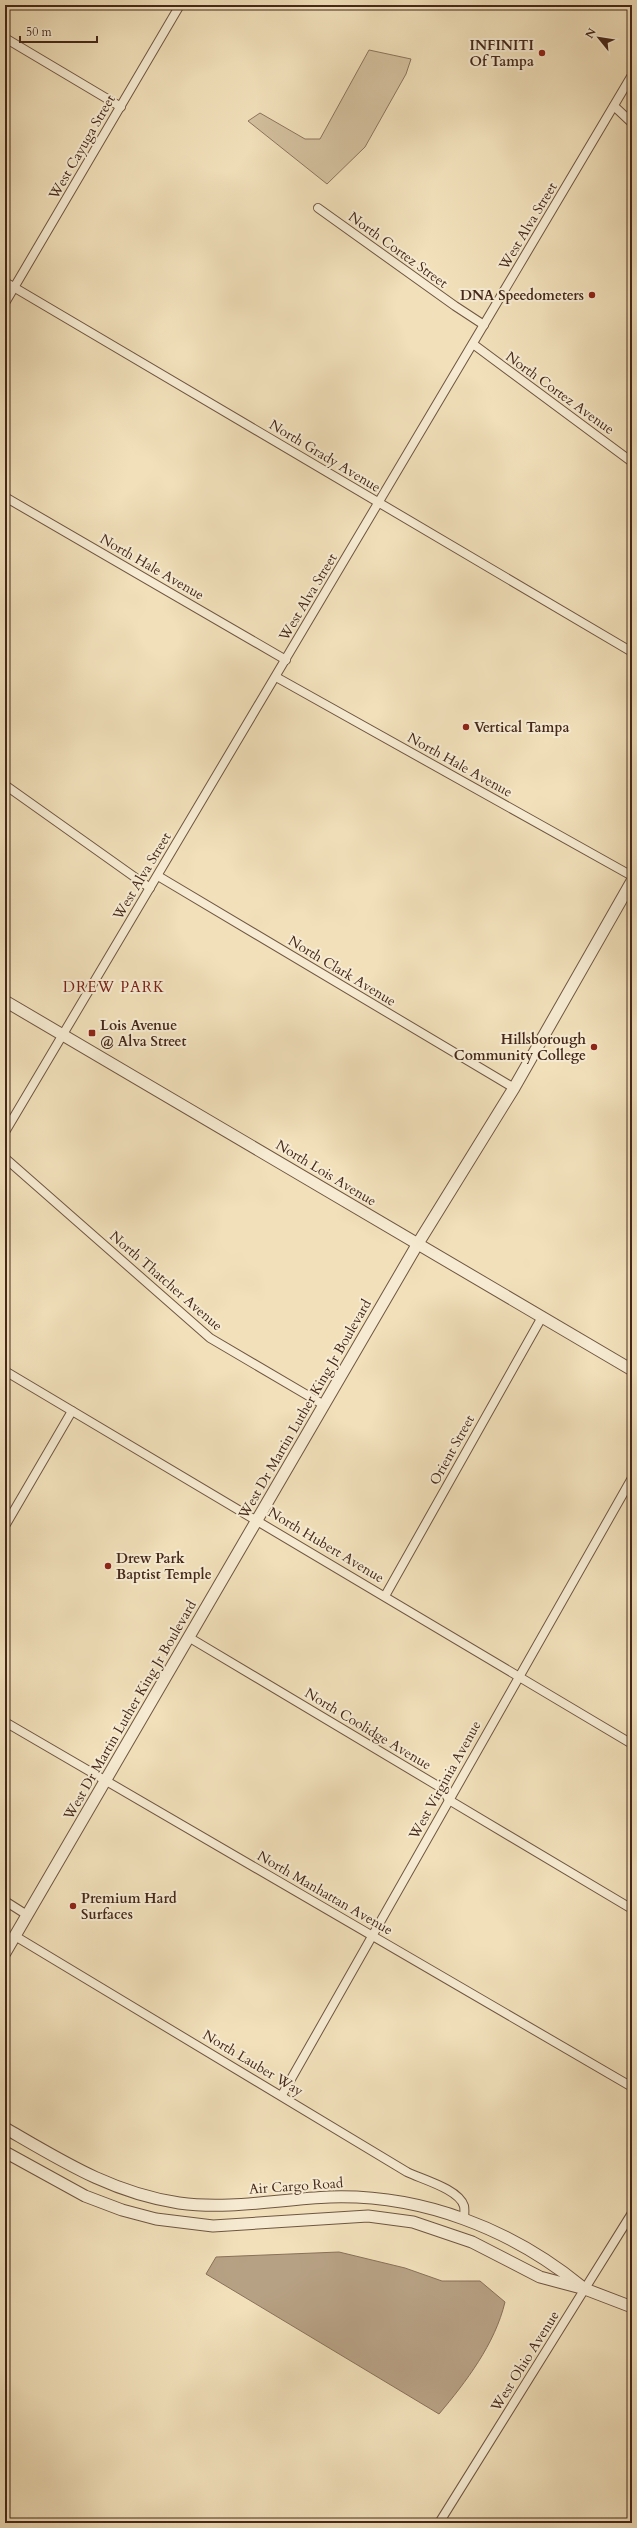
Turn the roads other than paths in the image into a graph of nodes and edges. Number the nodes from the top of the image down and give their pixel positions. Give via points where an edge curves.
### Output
1 (180, 5) edge
2 (5, 38) edge
3 (632, 75) edge
4 (121, 106) junction
5 (614, 106) junction
6 (632, 123) edge
7 (318, 208) dead end
8 (5, 282) edge
9 (14, 287) junction
10 (5, 302) edge
11 (484, 325) junction
12 (473, 344) junction
13 (632, 462) edge
14 (5, 497) edge
15 (378, 503) junction
16 (632, 652) edge
17 (286, 660) junction
18 (276, 677) junction
19 (5, 785) edge
20 (158, 876) junction
21 (632, 876) edge
22 (632, 881) edge
23 (150, 888) junction
24 (5, 1001) edge
25 (63, 1036) junction
26 (514, 1088) junction
27 (5, 1132) edge
28 (5, 1158) edge
29 (417, 1245) junction
30 (542, 1318) junction
31 (632, 1370) edge
32 (5, 1371) edge
33 (324, 1405) junction
34 (72, 1411) junction
35 (632, 1478) edge
36 (258, 1520) junction
37 (5, 1526) edge
38 (385, 1596) junction
39 (190, 1638) junction
40 (518, 1676) junction
41 (5, 1722) edge
42 (632, 1744) edge
43 (106, 1781) junction
44 (449, 1800) junction
45 (5, 1901) edge
46 (632, 1909) edge
47 (27, 1915) junction
48 (371, 1935) junction
49 (15, 1936) junction
50 (5, 1953) edge
51 (632, 2087) edge
52 (282, 2095) junction
53 (5, 2128) edge
54 (5, 2152) edge
55 (632, 2213) edge
56 (464, 2219) junction
57 (584, 2289) junction
58 (632, 2307) edge
59 (439, 2523) edge

1 - 4 street, West Cayuga Street
2 - 4 street
3 - 5 street, West Alva Street
4 - 9 street, West Cayuga Street
5 - 6 street
5 - 11 street, West Alva Street
7 - 11 street, North Cortez Street
8 - 9 street, North Grady Avenue
9 - 10 street, West Cayuga Street
9 - 15 street, North Grady Avenue
11 - 12 street, West Alva Street
12 - 13 street, North Cortez Avenue
12 - 15 street, West Alva Street
14 - 17 street, North Hale Avenue
15 - 16 street, North Grady Avenue
15 - 17 street, West Alva Street
17 - 18 street, West Alva Street
18 - 20 street, West Alva Street
18 - 21 street, North Hale Avenue
19 - 23 street
20 - 23 street, West Alva Street
20 - 26 street, North Clark Avenue
22 - 26 street, West Dr Martin Luther King Jr Boulevard
23 - 25 street, West Alva Street
24 - 25 street, North Lois Avenue
25 - 27 street, West Alva Street
25 - 29 street, North Lois Avenue
26 - 29 street, West Dr Martin Luther King Jr Boulevard
28 - 33 street, North Thatcher Avenue via 210,1338
29 - 30 street, North Lois Avenue
29 - 33 street, West Dr Martin Luther King Jr Boulevard
30 - 31 street, North Lois Avenue
30 - 38 street, Orient Street
32 - 34 street, North Hubert Avenue
33 - 36 street, West Dr Martin Luther King Jr Boulevard
34 - 36 street, North Hubert Avenue
34 - 37 street
35 - 40 street, West Virginia Avenue
36 - 38 street, North Hubert Avenue
36 - 39 street, West Dr Martin Luther King Jr Boulevard
38 - 40 street, North Hubert Avenue
39 - 43 street, West Dr Martin Luther King Jr Boulevard
39 - 44 street, North Coolidge Avenue via 443,1789
40 - 42 street, North Hubert Avenue
40 - 44 street, West Virginia Avenue
41 - 43 street, North Manhattan Avenue
43 - 47 street, West Dr Martin Luther King Jr Boulevard
43 - 48 street, North Manhattan Avenue
44 - 46 street, North Coolidge Avenue
44 - 48 street, West Virginia Avenue
45 - 47 street
47 - 49 street, West Dr Martin Luther King Jr Boulevard
48 - 51 street, North Manhattan Avenue
48 - 52 street, West Virginia Avenue
49 - 50 street, West Dr Martin Luther King Jr Boulevard
49 - 52 street, North Lauber Way
52 - 56 street, North Lauber Way via 407,2172 448,2190 464,2206
53 - 56 street, Air Cargo Road via 98,2180 122,2190 161,2199 219,2206 330,2197 378,2198 408,2203
54 - 57 street, Air Cargo Road via 85,2196 156,2219 213,2226 368,2216 389,2218 442,2230 472,2242 540,2277
55 - 57 street, West Ohio Avenue
56 - 57 street, Air Cargo Road via 498,2233 551,2262
57 - 58 street, Air Cargo Road
57 - 59 street, West Ohio Avenue

